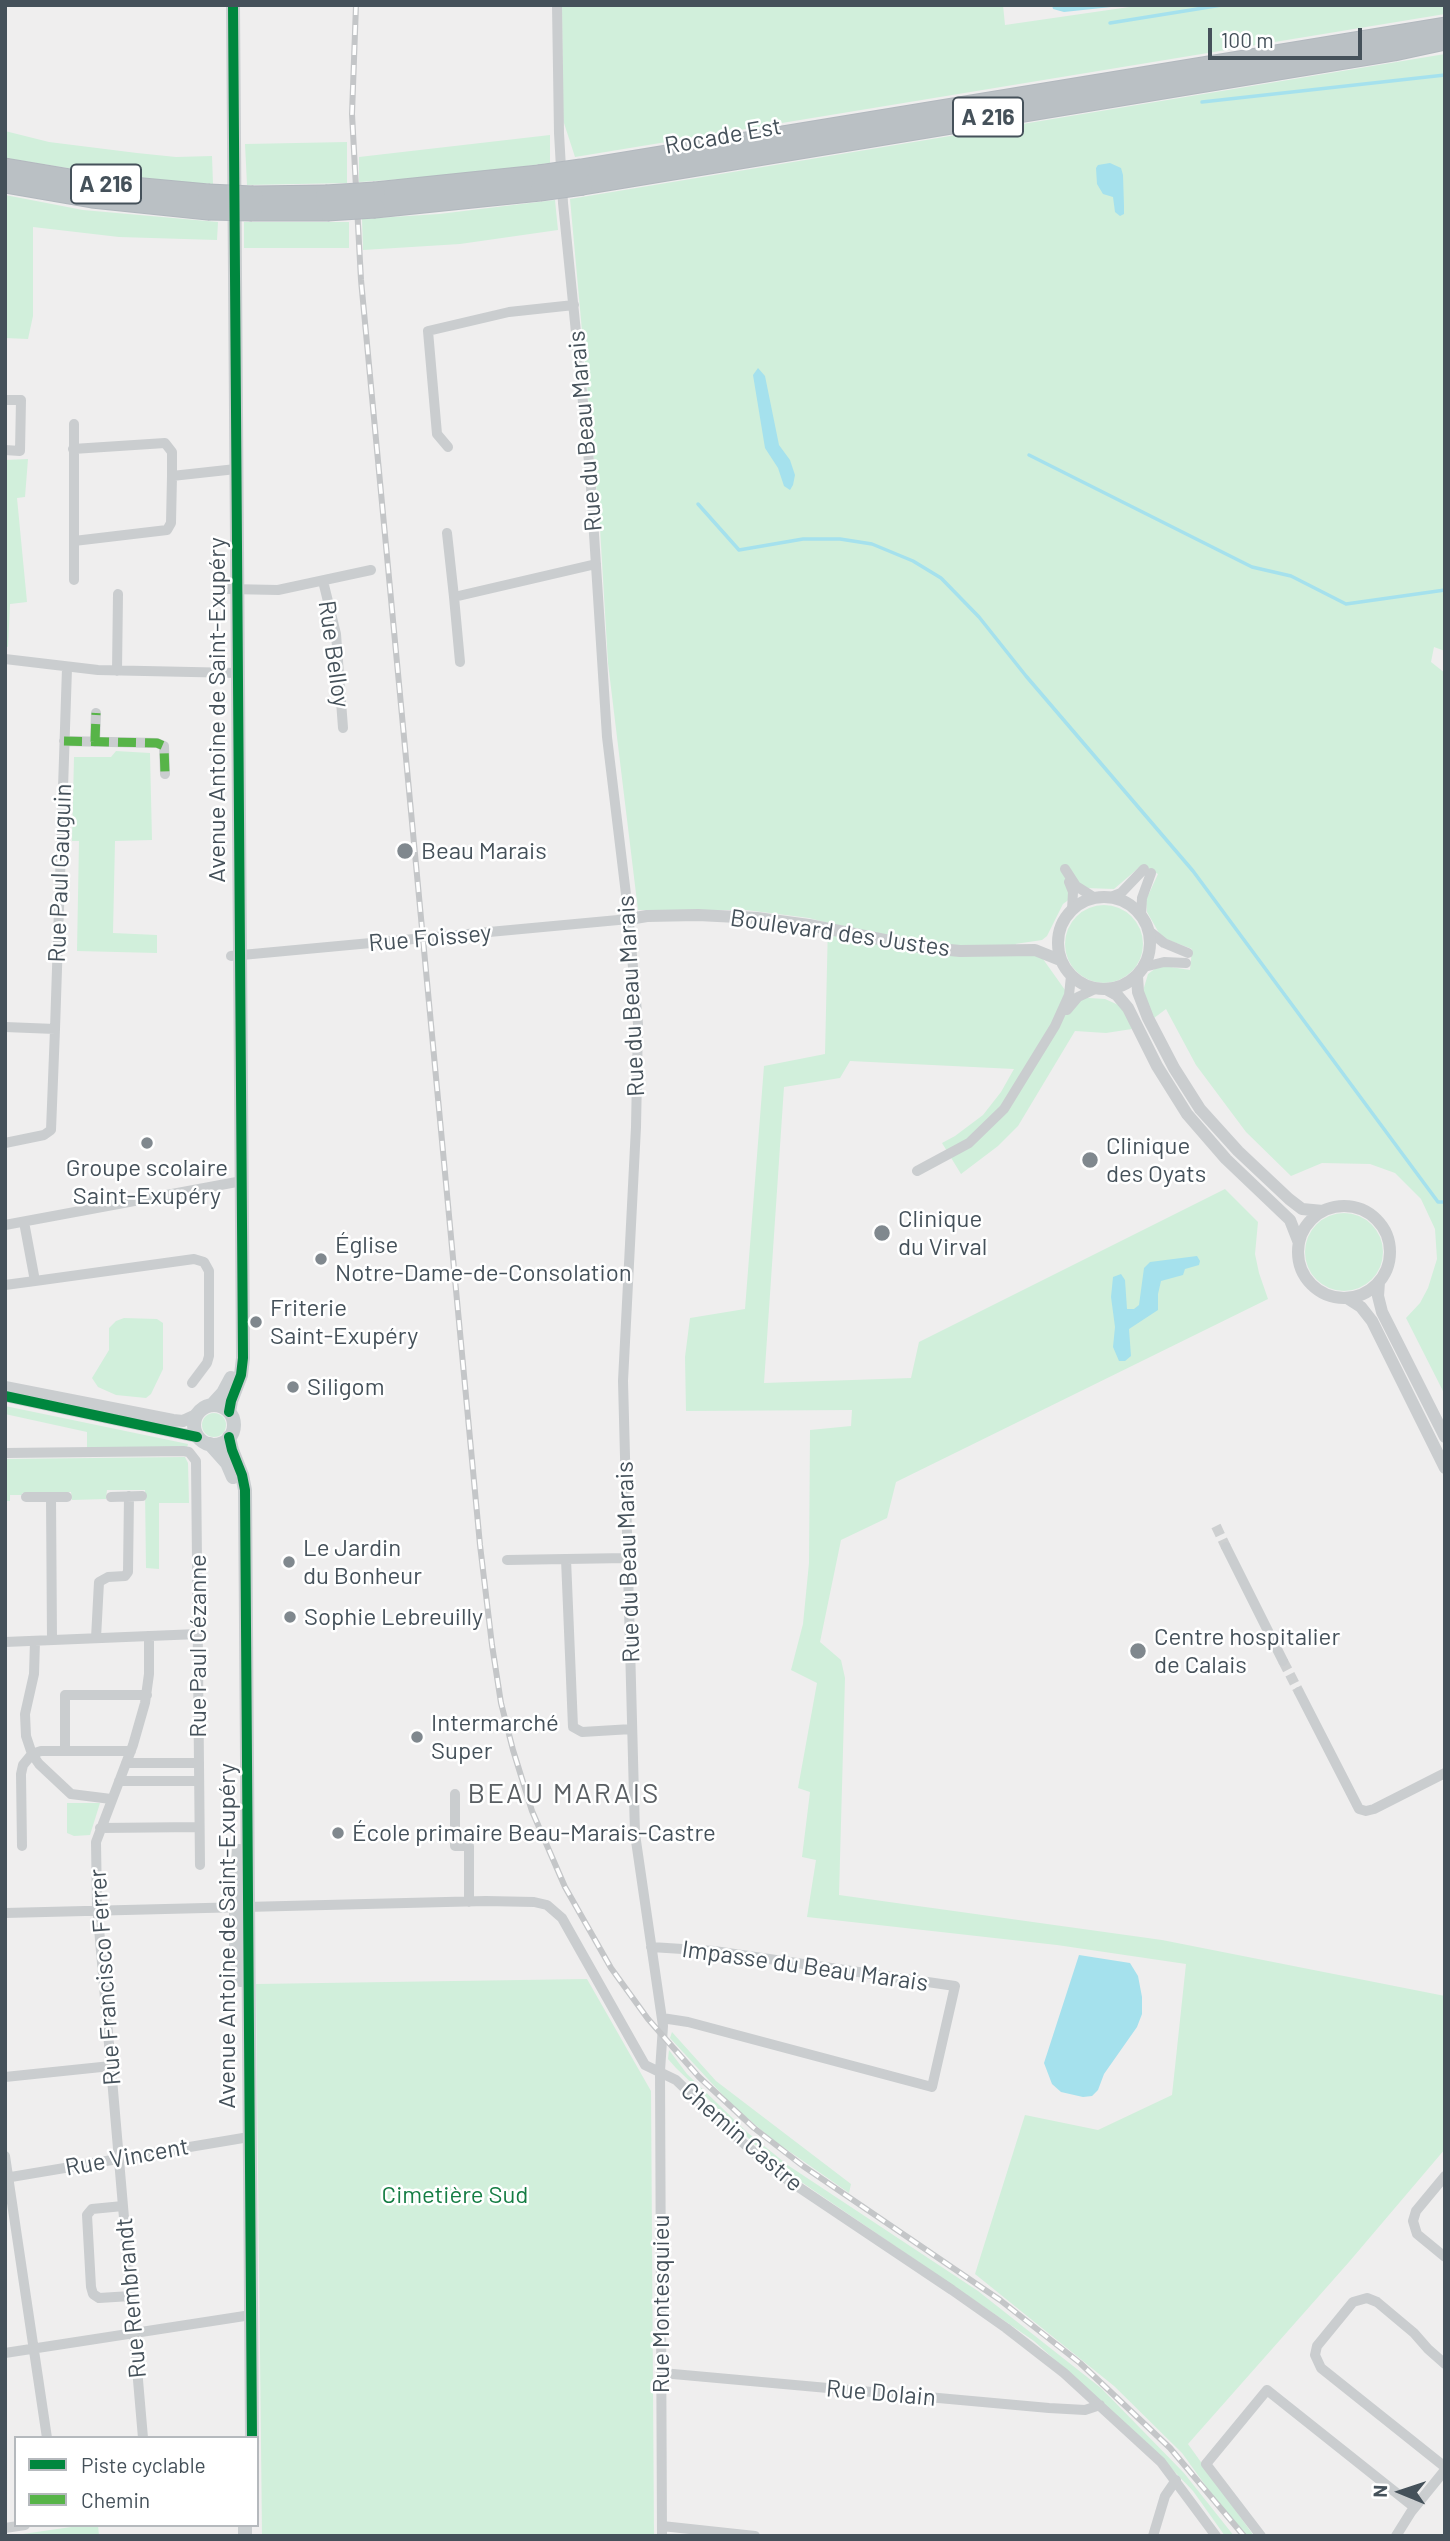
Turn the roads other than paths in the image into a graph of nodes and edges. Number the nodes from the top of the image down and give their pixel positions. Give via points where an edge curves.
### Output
1 (224, 5) edge
2 (233, 5) edge
3 (557, 5) edge
4 (1445, 27) edge
5 (1445, 40) edge
6 (1445, 46) edge
7 (1394, 51) junction
8 (5, 168) edge
9 (582, 177) junction
10 (5, 183) edge
11 (208, 202) junction
12 (574, 305) junction
13 (5, 400) edge
14 (74, 424) dead end
15 (448, 447) dead end
16 (73, 449) junction
17 (5, 450) edge
18 (232, 469) junction
19 (172, 475) junction
20 (447, 533) dead end
21 (74, 541) junction
22 (596, 565) junction
23 (371, 570) dead end
24 (74, 580) dead end
25 (323, 581) junction
26 (233, 589) junction
27 (118, 593) dead end
28 (454, 597) junction
29 (5, 659) edge
30 (460, 662) dead end
31 (67, 668) junction
32 (117, 671) junction
33 (233, 673) junction
34 (96, 713) dead end
35 (343, 728) dead end
36 (64, 741) junction
37 (95, 742) junction
38 (165, 774) dead end
39 (1111, 897) junction
40 (1095, 898) junction
41 (1072, 910) junction
42 (1141, 916) junction
43 (629, 919) junction
44 (1061, 926) junction
45 (1149, 931) junction
46 (1010, 950) junction
47 (235, 956) junction
48 (1060, 960) junction
49 (1141, 972) junction
50 (1071, 976) junction
51 (1101, 989) junction
52 (1055, 1026) junction
53 (5, 1027) edge
54 (55, 1028) junction
55 (5, 1143) edge
56 (917, 1171) dead end
57 (238, 1181) junction
58 (1323, 1211) junction
59 (24, 1222) junction
60 (5, 1226) edge
61 (1299, 1243) junction
62 (36, 1281) junction
63 (1379, 1282) junction
64 (5, 1285) edge
65 (1346, 1298) junction
66 (192, 1383) dead end
67 (5, 1387) edge
68 (5, 1396) edge
69 (212, 1405) junction
70 (229, 1412) junction
71 (196, 1415) junction
72 (229, 1437) junction
73 (1445, 1437) edge
74 (204, 1441) junction
75 (5, 1453) edge
76 (1445, 1468) edge
77 (129, 1496) junction
78 (142, 1496) dead end
79 (26, 1497) dead end
80 (51, 1497) junction
81 (67, 1497) dead end
82 (111, 1497) dead end
83 (1226, 1547) tunnel mouth
84 (627, 1558) junction
85 (566, 1559) junction
86 (508, 1560) dead end
87 (198, 1634) junction
88 (149, 1636) junction
89 (96, 1638) junction
90 (52, 1640) junction
91 (35, 1641) junction
92 (5, 1642) edge
93 (1283, 1661) tunnel mouth
94 (1299, 1692) tunnel mouth
95 (147, 1695) junction
96 (632, 1729) junction
97 (65, 1751) junction
98 (131, 1751) junction
99 (32, 1754) junction
100 (126, 1763) junction
101 (199, 1763) junction
102 (1445, 1773) edge
103 (118, 1782) junction
104 (199, 1782) junction
105 (455, 1794) dead end
106 (111, 1799) junction
107 (199, 1827) junction
108 (100, 1828) junction
109 (22, 1846) dead end
110 (200, 1865) dead end
111 (469, 1902) junction
112 (241, 1908) junction
113 (98, 1911) junction
114 (5, 1913) edge
115 (651, 1947) junction
116 (663, 2018) junction
117 (111, 2066) junction
118 (660, 2071) junction
119 (5, 2077) edge
120 (245, 2138) junction
121 (5, 2156) edge
122 (119, 2158) junction
123 (1445, 2176) edge
124 (7, 2178) edge
125 (123, 2206) junction
126 (1445, 2257) edge
127 (131, 2297) junction
128 (247, 2315) junction
129 (134, 2332) junction
130 (34, 2348) junction
131 (5, 2353) edge
132 (1445, 2364) edge
133 (662, 2373) junction
134 (1100, 2405) junction
135 (47, 2436) edge
136 (143, 2436) edge
137 (244, 2436) edge
138 (251, 2436) edge
139 (1445, 2469) edge
140 (1176, 2480) junction
141 (1414, 2507) junction
142 (662, 2531) edge
143 (734, 2535) edge
144 (755, 2536) edge
145 (1153, 2536) edge
146 (1216, 2536) edge
147 (1261, 2536) edge
148 (1396, 2536) edge

1 - 18 main road, Avenue Antoine de Saint-Exupéry
2 - 18 main road, Avenue Antoine de Saint-Exupéry
3 - 12 street, Rue du Beau Marais via 559,133
4 - 9 highway, Rocade Est / A 216
5 - 7 highway, Rocade Est / A 216
6 - 7 highway
7 - 9 highway, Rocade Est / A 216
8 - 11 highway, Rocade Est / A 216
9 - 11 highway, Rocade Est / A 216, bridge via 375,200
10 - 11 highway, Rocade Est / A 216 via 92,198
12 - 15 street via 509,312 428,331 437,434
12 - 22 street, Rue du Beau Marais
13 - 17 street via 21,400 20,451
14 - 16 street
16 - 19 street via 161,442 171,448
16 - 21 street
18 - 19 street
18 - 26 main road, Avenue Antoine de Saint-Exupéry
19 - 21 street via 171,523 163,531
20 - 28 street
21 - 24 street
22 - 28 street
22 - 43 street, Rue du Beau Marais via 607,737
23 - 25 street
25 - 26 street via 278,590
25 - 35 street, Rue Belloy via 336,634
26 - 33 main road, Avenue Antoine de Saint-Exupéry
27 - 32 street
28 - 30 street
29 - 31 street
31 - 32 street
31 - 36 street, Rue Paul Gauguin
32 - 33 street
33 - 47 main road, Avenue Antoine de Saint-Exupéry
34 - 37 street
36 - 37 street
36 - 54 street, Rue Paul Gauguin
37 - 38 street via 164,746
39 - 40 street
39 - 42 street via 1129,904
39 - 42 street via 1147,871
40 - 41 street
40 - 41 street via 1076,887 1065,869 1073,892
41 - 44 street
42 - 45 street
43 - 46 street, Boulevard des Justes via 737,916 927,948
43 - 47 street, Rue Foissey
43 - 84 street, Rue du Beau Marais via 639,1065 623,1364
44 - 46 street, Boulevard des Justes via 1041,944
44 - 48 street
45 - 49 street via 1150,948
45 - 49 street via 1187,958
46 - 48 street, Boulevard des Justes via 1040,951
47 - 57 main road, Avenue Antoine de Saint-Exupéry
48 - 50 street
49 - 51 street via 1124,985
49 - 58 street via 1138,992 1148,1018 1200,1109 1253,1167 1294,1203 1306,1210
50 - 51 street via 1080,984
50 - 52 street via 1069,995
51 - 52 street via 1075,1000
51 - 61 street via 1117,995 1128,1008 1187,1114 1290,1220
52 - 56 street via 1015,1094 991,1124 959,1149
53 - 54 street
54 - 55 street, Rue Paul Gauguin via 51,1130
57 - 59 street
57 - 69 main road, Avenue Antoine de Saint-Exupéry via 234,1365 226,1390
57 - 70 main road, Avenue Antoine de Saint-Exupéry via 243,1359
58 - 61 street via 1306,1226
58 - 63 street via 1353,1207 1380,1223 1390,1253
59 - 60 street
59 - 62 street
61 - 65 street via 1300,1265 1310,1284 1328,1295
62 - 64 street
62 - 66 street via 201,1261 209,1271 209,1356
63 - 65 street
63 - 73 street via 1385,1318
65 - 76 street via 1361,1307 1371,1321
67 - 71 street via 173,1420
68 - 74 street
69 - 70 main road
69 - 71 main road
70 - 72 main road via 234,1425
71 - 74 main road via 194,1427
72 - 74 main road via 219,1444
72 - 112 main road, Avenue Antoine de Saint-Exupéry via 245,1490
74 - 112 main road, Avenue Antoine de Saint-Exupéry via 227,1464 236,1493
75 - 87 street, Rue Paul Cézanne via 183,1451 193,1455 197,1468
77 - 78 street
77 - 82 street
77 - 89 street via 128,1572 99,1582
79 - 80 street
80 - 81 street
80 - 90 street
83 - 93 street
84 - 85 street
84 - 96 street, Rue du Beau Marais
85 - 86 street
85 - 96 street via 573,1727 582,1731
87 - 88 street
87 - 101 street, Rue Paul Cézanne
88 - 89 street
88 - 95 street, Rue Francisco Ferrer
89 - 90 street
90 - 91 street
91 - 92 street
91 - 99 street via 25,1714
94 - 102 street via 1359,1809 1370,1810
95 - 97 street via 65,1695
95 - 98 street, Rue Francisco Ferrer
96 - 115 street, Rue du Beau Marais via 636,1846
97 - 98 street
97 - 99 street
98 - 100 street, Rue Francisco Ferrer
99 - 106 street via 71,1794
99 - 109 street via 21,1774
100 - 101 street
100 - 103 street, Rue Francisco Ferrer
101 - 104 street, Rue Paul Cézanne
103 - 104 street
103 - 106 street, Rue Francisco Ferrer
104 - 107 street, Rue Paul Cézanne
105 - 111 street via 455,1846 469,1846
106 - 108 street, Rue Francisco Ferrer
107 - 108 street
107 - 110 street, Rue Paul Cézanne
108 - 113 street, Rue Francisco Ferrer via 96,1842
111 - 112 street, Chemin Castre
111 - 118 street, Chemin Castre via 534,1902 552,1908 562,1918 645,2065
112 - 113 street, Chemin Castre
112 - 120 main road, Avenue Antoine de Saint-Exupéry via 236,1953
113 - 114 street, Chemin Castre
113 - 117 street, Rue Francisco Ferrer
115 - 116 street, Rue du Beau Marais
115 - 116 street, Impasse du Beau Marais via 714,1951 955,1986 932,2087
116 - 118 street, Rue du Beau Marais
117 - 119 street
117 - 122 street, Rue Francisco Ferrer
118 - 133 street, Rue Montesquieu
118 - 134 street, Chemin Castre via 677,2080 771,2167 1006,2328
120 - 122 street, Rue Vincent
120 - 128 main road, Avenue Antoine de Saint-Exupéry
121 - 124 street
122 - 124 street, Rue Vincent
122 - 125 street, Rue Rembrandt
123 - 126 street via 1416,2211 1413,2224 1417,2234
124 - 130 street
125 - 127 street, Rue Rembrandt
125 - 127 street via 92,2209 86,2216 91,2289 101,2299
127 - 129 street, Rue Rembrandt
128 - 129 street
128 - 137 main road, Avenue Antoine de Saint-Exupéry
128 - 138 main road, Avenue Antoine de Saint-Exupéry
129 - 130 street
129 - 136 street, Rue Rembrandt
130 - 131 street
130 - 135 street
132 - 139 street via 1414,2333 1367,2298 1353,2302 1317,2346 1315,2355 1321,2368
133 - 134 street, Rue Dolain via 1075,2410
133 - 142 street, Rue Montesquieu
134 - 140 street, Chemin Castre
139 - 141 street
140 - 145 street via 1165,2496
140 - 146 street, Chemin Castre
141 - 147 street via 1267,2390 1206,2464
141 - 148 street
142 - 143 street
143 - 144 street

